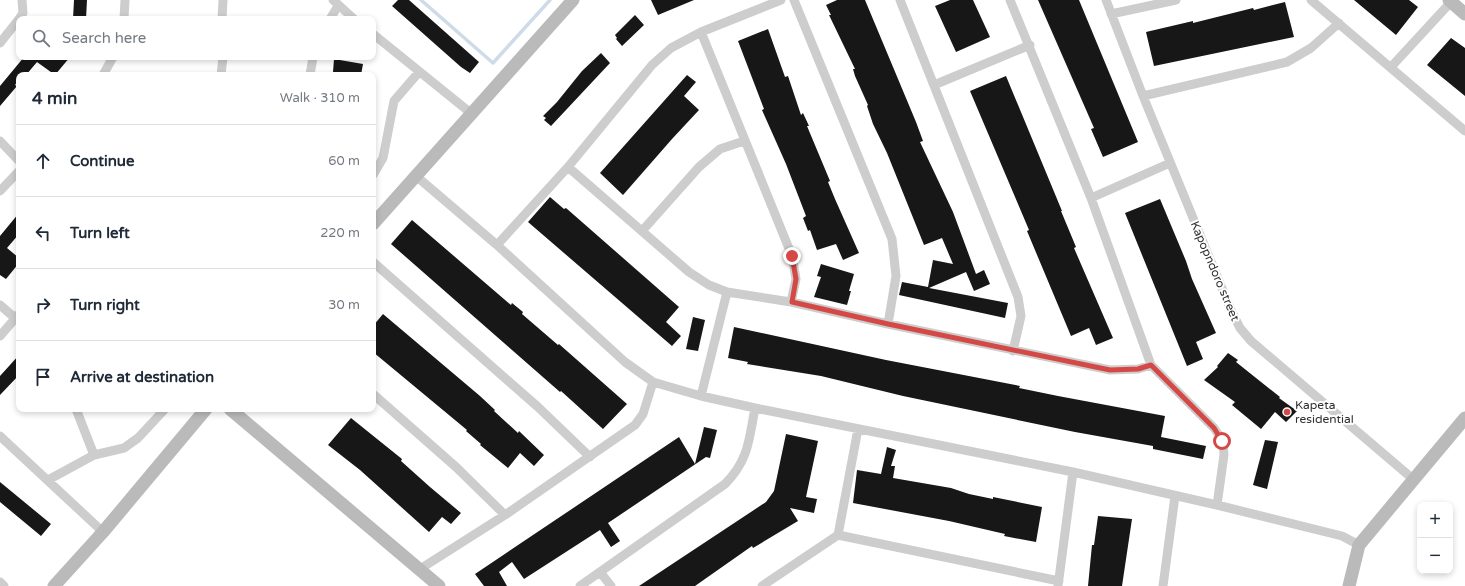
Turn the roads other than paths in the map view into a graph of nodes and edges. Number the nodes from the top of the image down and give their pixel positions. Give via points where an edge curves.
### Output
1 (22, 0) edge
2 (125, 0) edge
3 (223, 0) edge
4 (573, 0) edge
5 (781, 0) edge
6 (794, 0) edge
7 (900, 0) edge
8 (1010, 0) edge
9 (1106, 0) edge
10 (1176, 0) edge
11 (1311, 0) edge
12 (1450, 1) edge
13 (336, 3) edge
14 (1111, 14) junction
15 (1465, 14) edge
16 (21, 16) edge
17 (124, 16) edge
18 (222, 16) edge
19 (331, 16) edge
20 (351, 16) edge
21 (16, 23) edge
22 (1339, 23) junction
23 (701, 32) junction
24 (376, 36) edge
25 (0, 43) edge
26 (1030, 45) junction
27 (111, 60) edge
28 (223, 60) edge
29 (313, 60) edge
30 (1391, 68) junction
31 (105, 72) edge
32 (221, 72) edge
33 (311, 72) edge
34 (419, 72) junction
35 (934, 85) junction
36 (1142, 96) junction
37 (472, 114) junction
38 (1465, 131) edge
39 (0, 140) edge
40 (744, 141) junction
41 (16, 158) edge
42 (1170, 163) junction
43 (568, 167) junction
44 (376, 170) edge
45 (16, 174) edge
46 (416, 176) junction
47 (0, 191) edge
48 (1091, 198) junction
49 (376, 221) edge
50 (642, 231) junction
51 (497, 246) junction
52 (376, 265) edge
53 (727, 292) junction
54 (792, 302) junction
55 (0, 305) edge
56 (16, 315) edge
57 (16, 317) edge
58 (888, 324) junction
59 (0, 336) edge
60 (1013, 351) junction
61 (1151, 365) junction
62 (653, 382) junction
63 (701, 396) junction
64 (376, 397) edge
65 (755, 408) junction
66 (77, 412) edge
67 (162, 412) edge
68 (203, 412) edge
69 (234, 412) edge
70 (1465, 418) edge
71 (858, 429) junction
72 (0, 436) edge
73 (94, 455) junction
74 (590, 457) junction
75 (1073, 472) junction
76 (1413, 479) junction
77 (48, 480) junction
78 (1175, 496) junction
79 (1217, 505) junction
80 (505, 515) junction
81 (103, 532) junction
82 (838, 535) junction
83 (1360, 545) junction
84 (420, 569) junction
85 (600, 572) junction
86 (0, 582) edge
87 (1059, 584) edge
88 (4, 586) edge
89 (54, 586) edge
90 (439, 586) edge
91 (580, 586) edge
92 (611, 586) edge
93 (762, 586) edge
94 (1163, 586) edge
95 (1349, 586) edge

1 - 16 street
2 - 17 street
3 - 18 street
4 - 37 street
5 - 23 street
6 - 58 street via 892,239 896,276
7 - 35 street
8 - 26 street
9 - 14 street, Kapopndoro street
10 - 14 street
11 - 22 street
12 - 15 street
12 - 30 street
13 - 19 street
13 - 20 street
14 - 36 street, Kapopndoro street
21 - 25 street
22 - 30 street
22 - 36 street via 1311,48 1287,62
23 - 40 street
23 - 43 street via 671,48 652,65
24 - 34 street
26 - 35 street
26 - 48 street
27 - 31 street
28 - 32 street
29 - 33 street
30 - 38 street
34 - 37 street
34 - 44 street via 394,100 383,158
35 - 60 street via 1018,297 1020,316
36 - 42 street, Kapopndoro street
37 - 46 street
39 - 41 street
40 - 50 street via 720,149 699,167
40 - 54 street via 792,256 796,279
42 - 48 street
42 - 76 street, Kapopndoro street via 1240,328 1251,341
43 - 50 street
43 - 51 street
45 - 47 street
46 - 49 street
46 - 51 street
48 - 61 street
50 - 53 street via 689,272 709,285
51 - 62 street via 625,362
52 - 74 street via 538,407
53 - 54 street
53 - 63 street
54 - 58 street
55 - 56 street
57 - 59 street
58 - 60 street
60 - 61 street via 1110,370 1138,369
61 - 79 street via 1219,434 1224,455
62 - 63 street
62 - 74 street via 644,414 636,425
63 - 65 street
64 - 80 street via 456,467
65 - 71 street
65 - 85 street via 745,456 738,471 725,484
66 - 73 street
67 - 73 street via 138,438 124,448
68 - 81 street
69 - 84 street
70 - 76 street
71 - 75 street
71 - 82 street
72 - 77 street
73 - 77 street
74 - 80 street
75 - 78 street
75 - 87 street
76 - 83 street
77 - 81 street
78 - 79 street
78 - 94 street
79 - 83 street via 1342,536
80 - 84 street
81 - 89 street
82 - 87 street
82 - 93 street
83 - 95 street
84 - 90 street
85 - 91 street
85 - 92 street
86 - 88 street

